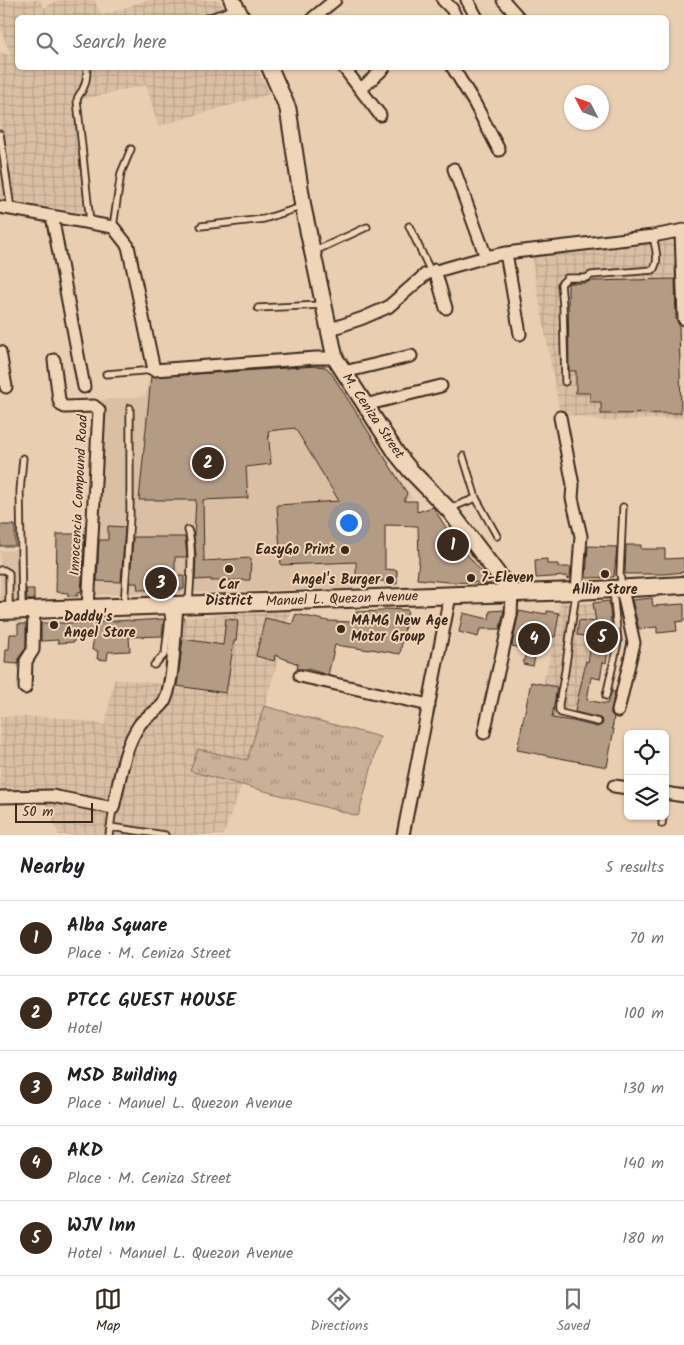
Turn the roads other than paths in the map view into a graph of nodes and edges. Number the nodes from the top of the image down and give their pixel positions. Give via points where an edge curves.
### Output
1 (334, 0) edge
2 (443, 0) edge
3 (466, 0) edge
4 (503, 0) edge
5 (237, 8) edge
6 (216, 15) edge
7 (316, 15) edge
8 (455, 15) edge
9 (475, 15) edge
10 (516, 15) edge
11 (87, 70) edge
12 (271, 70) edge
13 (346, 70) edge
14 (382, 70) edge
15 (454, 70) edge
16 (361, 89) junction
17 (380, 115) dead end
18 (0, 134) edge
19 (131, 149) dead end
20 (499, 150) dead end
21 (454, 169) dead end
22 (303, 207) junction
23 (6, 208) edge
24 (52, 216) junction
25 (90, 222) junction
26 (201, 226) dead end
27 (410, 226) dead end
28 (113, 227) junction
29 (367, 227) dead end
30 (683, 230) edge
31 (652, 236) junction
32 (313, 252) junction
33 (506, 253) junction
34 (486, 256) junction
35 (433, 271) junction
36 (323, 305) junction
37 (258, 308) dead end
38 (446, 308) dead end
39 (684, 319) edge
40 (328, 330) junction
41 (520, 334) dead end
42 (0, 352) edge
43 (411, 356) dead end
44 (335, 358) junction
45 (54, 360) dead end
46 (154, 370) junction
47 (344, 372) junction
48 (106, 374) dead end
49 (565, 382) dead end
50 (441, 386) dead end
51 (6, 387) dead end
52 (84, 387) dead end
53 (365, 405) junction
54 (130, 408) dead end
55 (560, 417) dead end
56 (463, 456) dead end
57 (23, 458) dead end
58 (476, 498) junction
59 (623, 507) dead end
60 (449, 510) junction
61 (188, 530) dead end
62 (497, 536) dead end
63 (0, 570) edge
64 (684, 586) edge
65 (0, 588) edge
66 (8, 588) junction
67 (618, 590) junction
68 (577, 591) junction
69 (512, 593) junction
70 (450, 596) junction
71 (178, 605) junction
72 (124, 607) junction
73 (88, 608) junction
74 (16, 611) edge
75 (154, 665) dead end
76 (300, 676) dead end
77 (26, 688) dead end
78 (606, 696) dead end
79 (429, 705) junction
80 (618, 711) dead end
81 (598, 722) dead end
82 (484, 733) dead end
83 (614, 786) dead end
84 (624, 787) edge
85 (669, 794) edge
86 (684, 796) edge
87 (0, 797) edge
88 (113, 808) junction
89 (662, 820) edge
90 (662, 824) dead end
91 (110, 827) junction
92 (108, 835) edge
93 (165, 835) edge
94 (403, 835) edge

1 - 7 street
2 - 8 street
3 - 9 street
4 - 10 street
5 - 6 lane
11 - 25 lane via 86,81 77,100
12 - 22 street, M. Ceniza Street via 288,109
13 - 16 street
14 - 16 street
15 - 20 street
16 - 17 street
18 - 23 lane
19 - 28 lane via 121,173
21 - 34 street
22 - 26 lane via 264,219
22 - 32 street, M. Ceniza Street
23 - 24 street
24 - 25 street
24 - 52 street
25 - 28 street
27 - 35 lane
28 - 46 street via 128,246
29 - 32 lane
30 - 31 street
30 - 39 street
31 - 33 street
31 - 49 lane via 657,262 653,270 567,278 561,284
32 - 36 street, M. Ceniza Street
33 - 34 street
33 - 41 street
34 - 35 street
35 - 38 street
35 - 40 street via 388,307
36 - 37 lane
36 - 40 street, M. Ceniza Street
40 - 44 street, M. Ceniza Street
42 - 51 street
43 - 47 street
44 - 46 street
44 - 47 street, M. Ceniza Street
45 - 73 street, Innocencia Compound Road via 61,405 94,406 99,410
46 - 48 lane
47 - 53 street, M. Ceniza Street
50 - 53 street
53 - 60 street, M. Ceniza Street via 397,454
54 - 72 lane via 130,516
55 - 68 street via 581,536
56 - 58 lane
57 - 74 lane
58 - 60 lane
58 - 62 lane
59 - 67 lane
60 - 69 street, M. Ceniza Street
61 - 71 lane via 191,560
63 - 66 lane via 8,574
64 - 67 main road, Manuel L. Quezon Avenue
65 - 66 lane
66 - 74 lane
67 - 68 main road, Manuel L. Quezon Avenue
67 - 78 lane via 618,642
67 - 80 street via 634,642
68 - 69 main road, Manuel L. Quezon Avenue
68 - 81 lane via 559,710
69 - 70 main road, Manuel L. Quezon Avenue
69 - 82 street
70 - 71 main road, Manuel L. Quezon Avenue
70 - 79 street
71 - 72 main road, Manuel L. Quezon Avenue
71 - 75 lane via 169,618 165,654
71 - 88 street via 170,684 163,704 140,724 133,736
72 - 73 main road, Manuel L. Quezon Avenue
73 - 74 main road, Manuel L. Quezon Avenue
74 - 77 street via 34,650 26,661
76 - 79 street
79 - 94 street
83 - 84 street
85 - 86 street
87 - 88 street via 52,796
88 - 91 lane
89 - 90 lane
91 - 92 lane
91 - 93 lane

